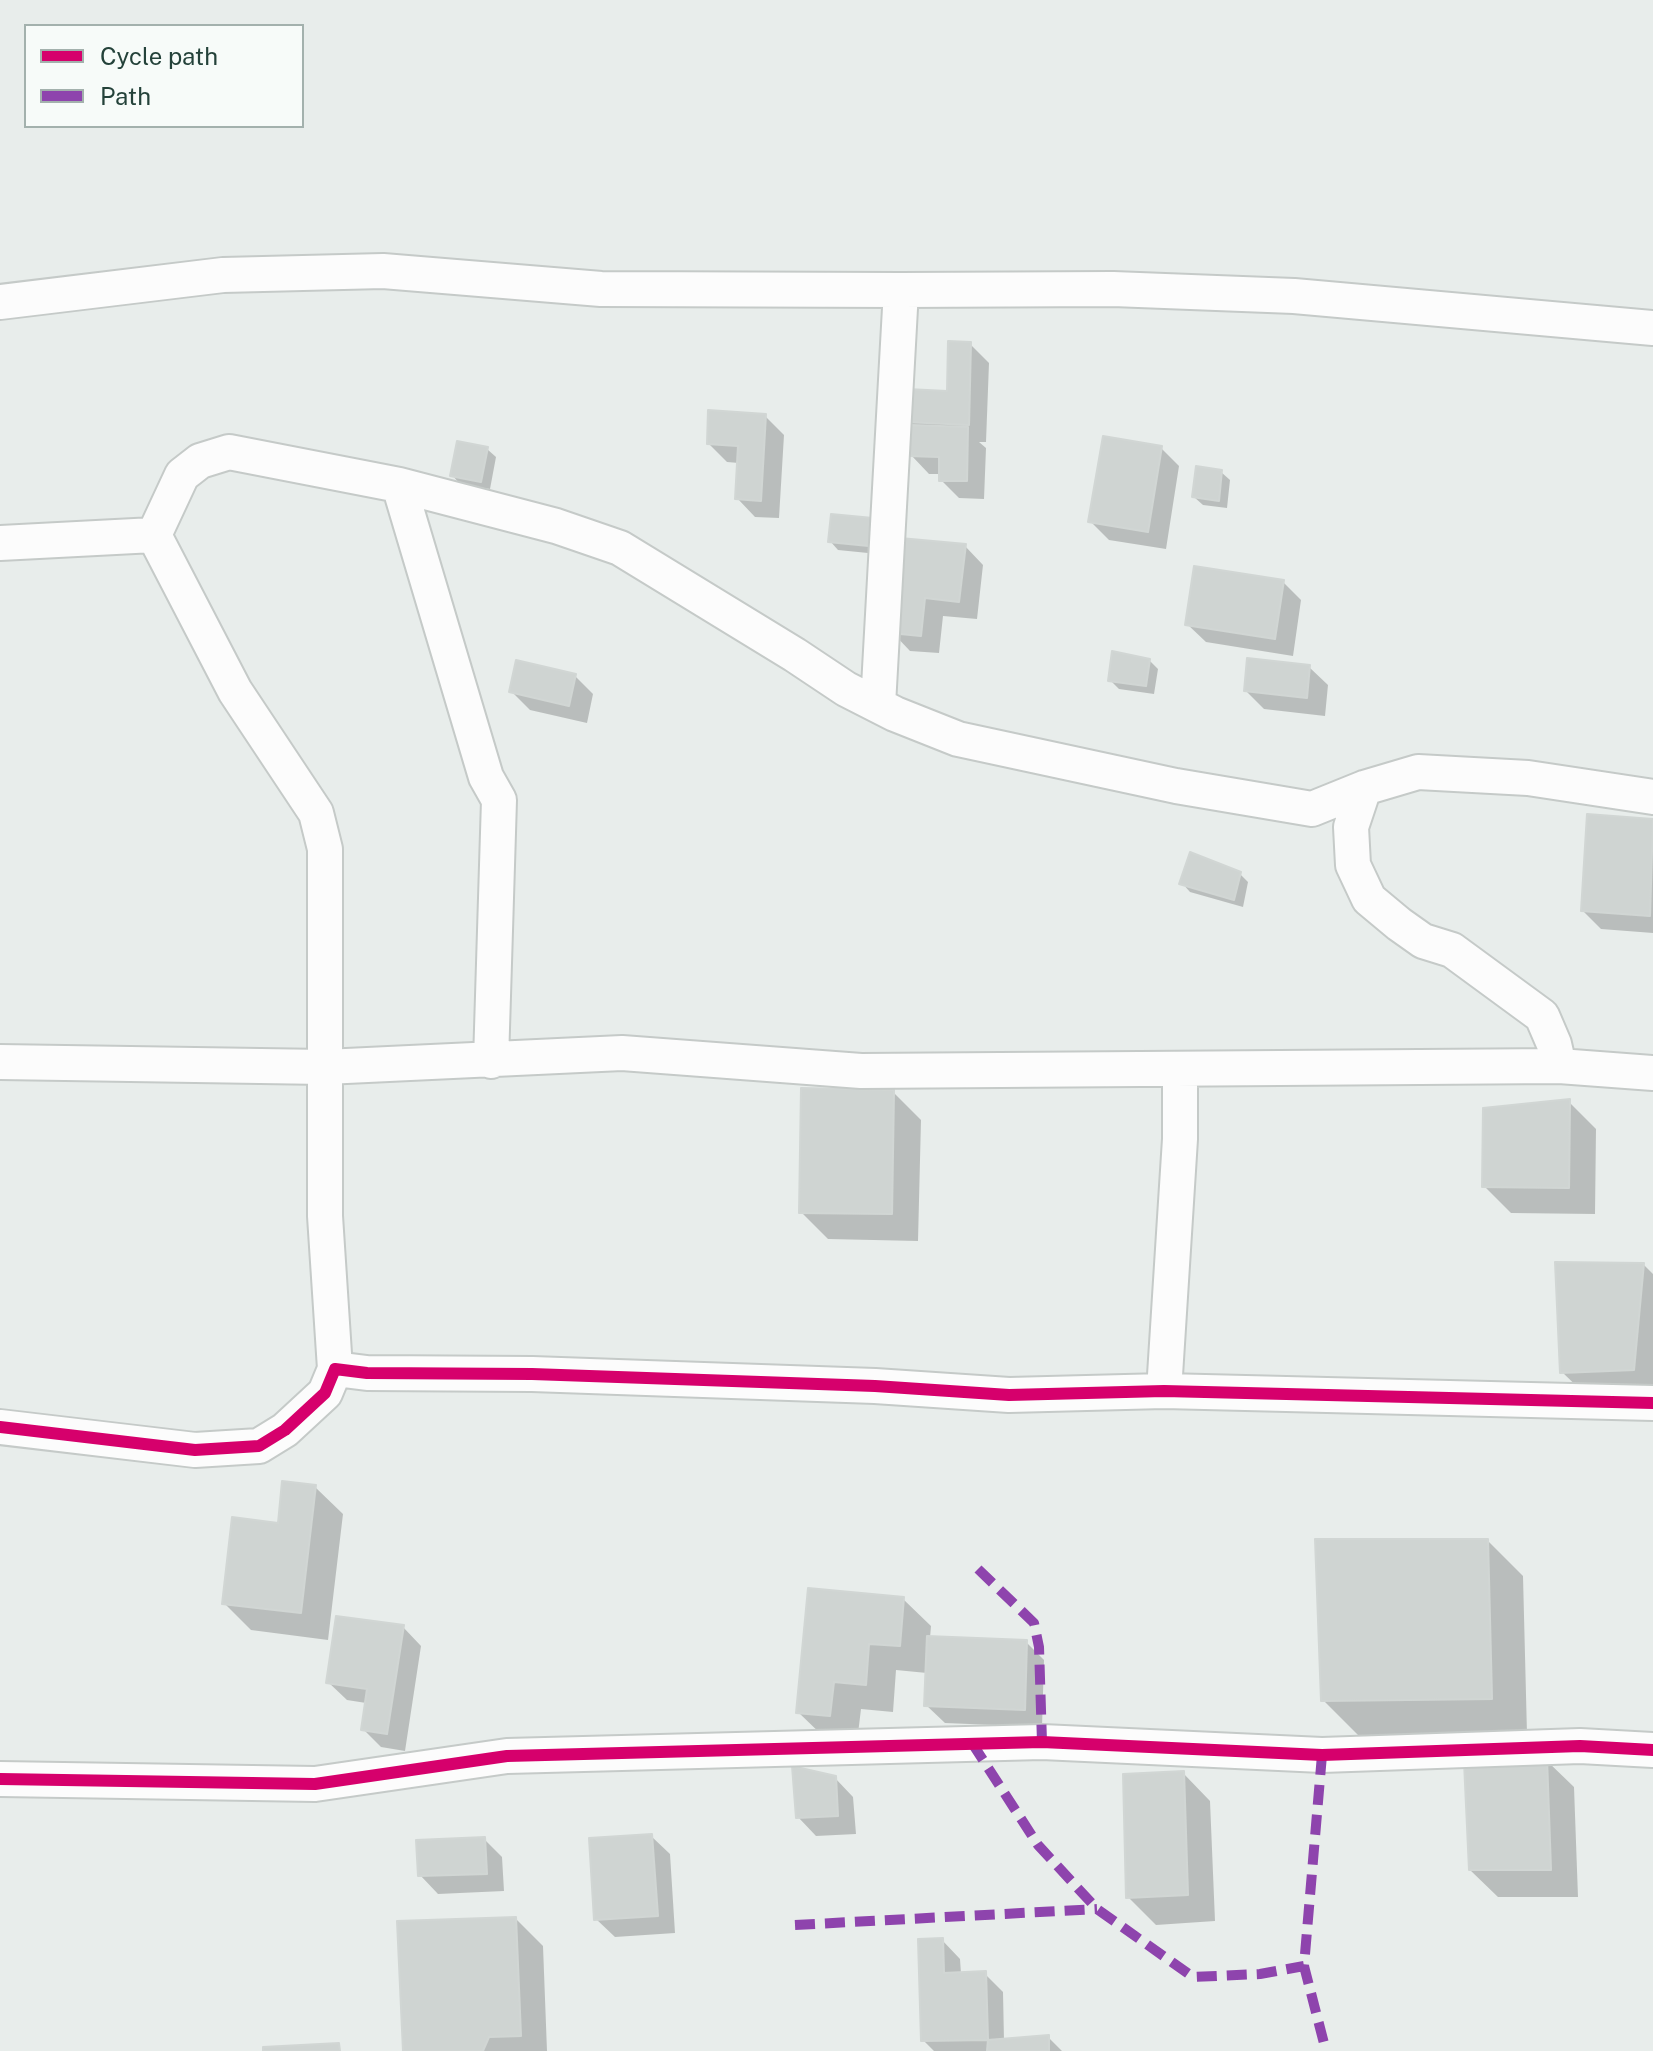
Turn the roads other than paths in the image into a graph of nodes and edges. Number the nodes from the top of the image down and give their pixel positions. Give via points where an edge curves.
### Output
1 (901, 290) junction
2 (0, 302) edge
3 (1653, 328) edge
4 (399, 485) junction
5 (154, 535) junction
6 (0, 543) edge
7 (878, 705) junction
8 (1364, 788) junction
9 (1653, 797) edge
10 (491, 1061) junction
11 (0, 1062) edge
12 (1559, 1066) junction
13 (325, 1067) junction
14 (1180, 1069) junction
15 (1653, 1073) edge
16 (335, 1369) junction
17 (1164, 1391) junction
18 (1653, 1403) edge
19 (0, 1427) edge
20 (1653, 1750) edge
21 (0, 1779) edge

1 - 2 street via 601,289 383,271 223,275
1 - 3 street via 1113,289 1279,296
1 - 7 street
4 - 5 street via 229,452 200,461 182,475
4 - 7 street via 620,548
4 - 10 street via 486,777 499,800
5 - 6 street
5 - 13 street via 235,691 316,813 325,849
7 - 8 street via 958,739 1191,789 1312,809
8 - 9 street via 1418,772 1528,778
8 - 12 street via 1351,827 1353,865 1369,899 1423,941 1452,950 1542,1016
10 - 13 street
10 - 14 street via 622,1053 861,1071
11 - 13 street
12 - 14 street
12 - 15 street
13 - 16 street via 325,1216
14 - 17 street
16 - 17 street via 1009,1395
16 - 19 street via 325,1393 259,1446 195,1450
17 - 18 street
20 - 21 street via 1580,1746 1322,1755 1014,1742 507,1756 315,1784

